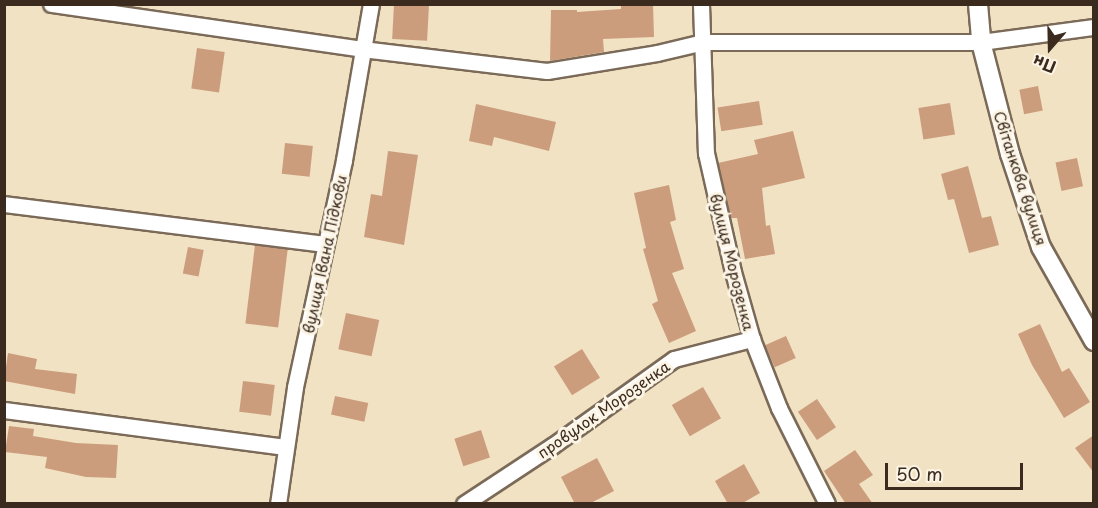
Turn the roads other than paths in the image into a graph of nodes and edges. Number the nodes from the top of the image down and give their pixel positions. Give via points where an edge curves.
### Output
1 (51, 4) edge
2 (371, 4) edge
3 (701, 4) edge
4 (978, 4) edge
5 (1094, 27) edge
6 (703, 42) junction
7 (981, 42) junction
8 (362, 49) junction
9 (4, 204) edge
10 (326, 244) junction
11 (752, 339) junction
12 (1094, 341) edge
13 (4, 410) edge
14 (286, 447) junction
15 (278, 504) edge
16 (464, 504) edge
17 (827, 504) edge

1 - 8 street
2 - 8 street, вулиця Івана Підкови
3 - 6 street, вулиця Морозенка
4 - 7 street, Світанкова вулиця
5 - 7 street
6 - 7 street
6 - 8 street via 547,71
6 - 11 street, вулиця Морозенка via 706,153 732,272
7 - 12 street, Світанкова вулиця via 1010,154 1041,247
8 - 10 street, вулиця Івана Підкови
9 - 10 street
10 - 14 street, вулиця Івана Підкови
11 - 16 street, провулок Морозенка via 674,360
11 - 17 street, вулиця Морозенка via 779,408
13 - 14 street
14 - 15 street, вулиця Івана Підкови

